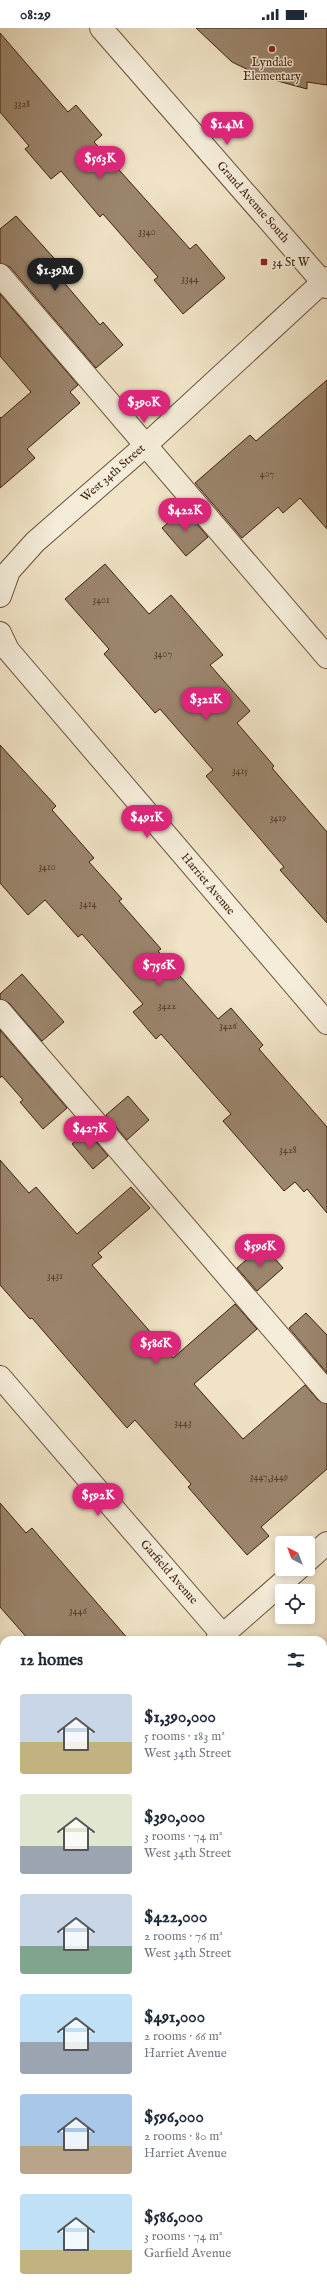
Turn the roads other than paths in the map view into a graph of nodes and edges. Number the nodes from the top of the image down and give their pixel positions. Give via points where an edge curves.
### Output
1 (101, 28) edge
2 (0, 275) edge
3 (326, 282) edge
4 (146, 445) junction
5 (0, 596) edge
6 (0, 633) edge
7 (327, 657) edge
8 (0, 1012) edge
9 (327, 1023) edge
10 (0, 1377) edge
11 (327, 1392) edge
12 (327, 1543) edge
13 (315, 1554) edge
14 (290, 1576) edge
15 (220, 1636) edge
16 (224, 1636) edge

1 - 3 street, Grand Avenue South
2 - 4 street
3 - 4 street, West 34th Street
4 - 5 street, West 34th Street via 35,542 9,571
4 - 7 street
6 - 9 street, Harriet Avenue via 8,650
8 - 11 street
10 - 15 street, Garfield Avenue
12 - 13 street
14 - 16 street

